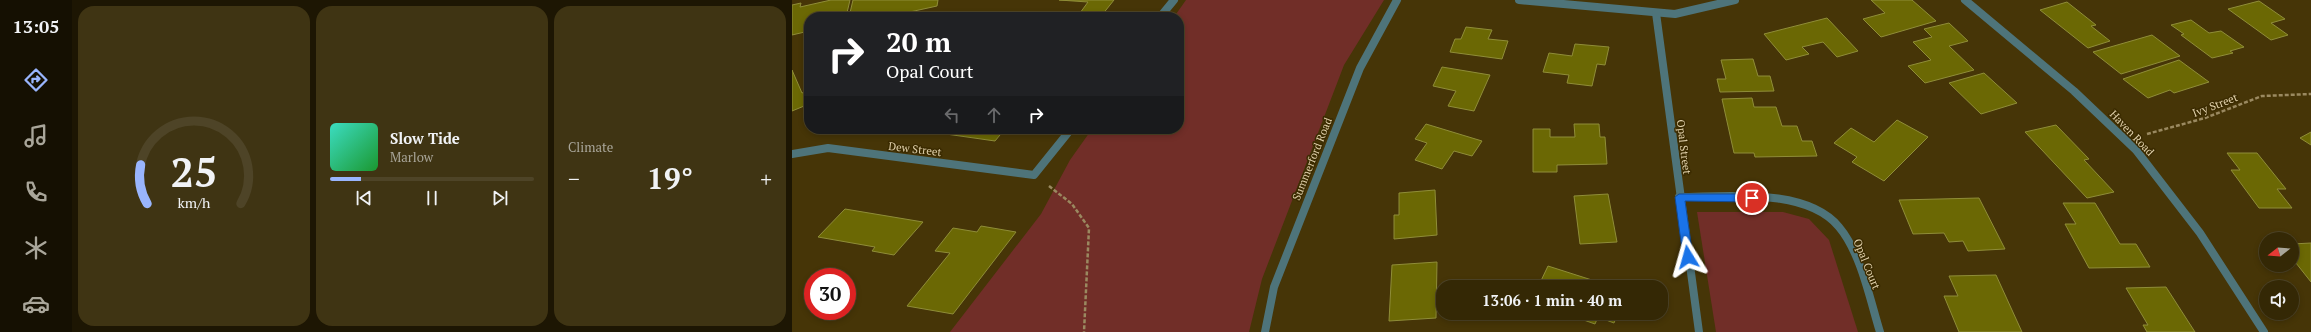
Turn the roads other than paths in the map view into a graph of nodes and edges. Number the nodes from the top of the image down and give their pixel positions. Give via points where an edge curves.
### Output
1 (1174, 0) edge
2 (1397, 0) edge
3 (1519, 0) edge
4 (1735, 0) edge
5 (1965, 0) edge
6 (1164, 12) edge
7 (1656, 13) junction
8 (1067, 134) edge
9 (792, 154) edge
10 (1679, 197) junction
11 (1265, 332) edge
12 (1699, 332) edge
13 (1880, 332) edge
14 (2264, 332) edge

1 - 6 street
2 - 11 street, Summerford Road via 1360,68 1274,287
3 - 7 street
4 - 7 street via 1675,14
5 - 14 street, Haven Road via 2074,92 2136,150 2200,233
7 - 10 street, Opal Street
8 - 9 street, Dew Street via 1034,175 828,148
10 - 12 street, Opal Street
10 - 13 street, Opal Court via 1781,198 1803,202 1821,211 1838,227 1853,253

